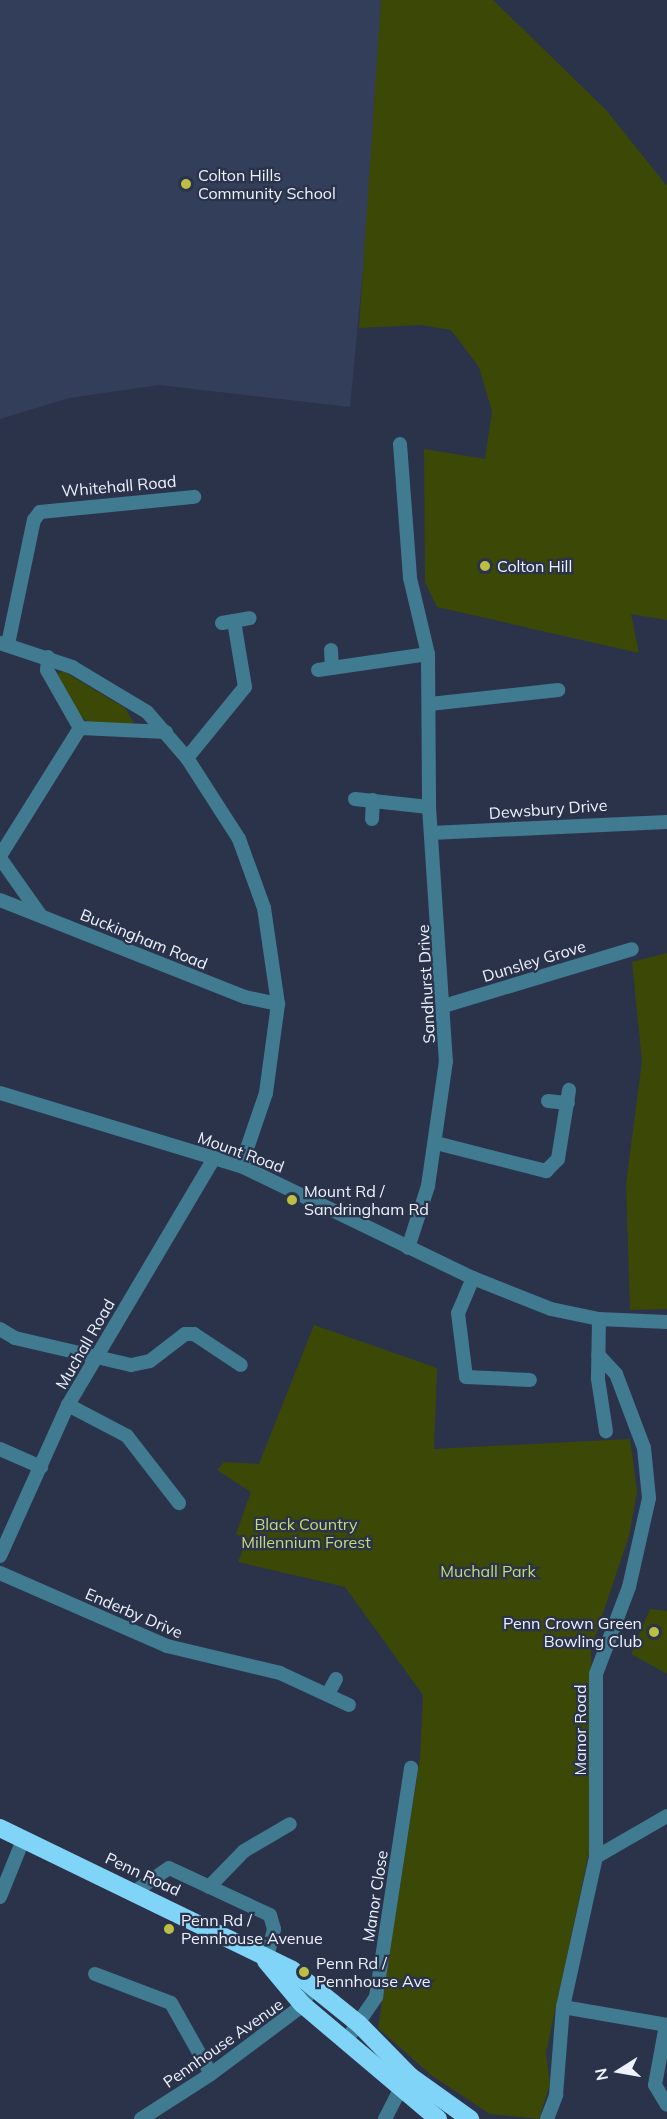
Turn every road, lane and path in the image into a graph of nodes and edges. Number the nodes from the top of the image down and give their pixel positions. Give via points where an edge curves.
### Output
1 (400, 444) dead end
2 (194, 497) dead end
3 (250, 618) dead end
4 (4, 643) edge
5 (331, 650) dead end
6 (428, 654) junction
7 (48, 657) junction
8 (332, 668) junction
9 (318, 670) dead end
10 (558, 690) dead end
11 (430, 704) junction
12 (80, 728) junction
13 (166, 732) junction
14 (187, 758) junction
15 (355, 799) dead end
16 (373, 800) junction
17 (429, 807) junction
18 (372, 819) dead end
19 (667, 822) edge
20 (431, 833) junction
21 (0, 857) edge
22 (0, 900) edge
23 (41, 916) junction
24 (632, 949) dead end
25 (278, 1004) junction
26 (447, 1005) junction
27 (0, 1093) edge
28 (548, 1101) dead end
29 (436, 1143) junction
30 (214, 1158) junction
31 (241, 1166) junction
32 (408, 1248) junction
33 (472, 1278) junction
34 (599, 1319) junction
35 (667, 1322) edge
36 (0, 1329) edge
37 (598, 1355) junction
38 (98, 1357) junction
39 (241, 1365) dead end
40 (530, 1380) dead end
41 (624, 1395) junction
42 (601, 1399) junction
43 (68, 1406) junction
44 (606, 1431) dead end
45 (0, 1449) edge
46 (41, 1467) junction
47 (179, 1503) dead end
48 (0, 1556) edge
49 (0, 1573) edge
50 (336, 1679) dead end
51 (328, 1695) junction
52 (349, 1705) dead end
53 (411, 1768) dead end
54 (667, 1816) edge
55 (290, 1824) dead end
56 (0, 1828) edge
57 (23, 1840) junction
58 (596, 1857) junction
59 (209, 1887) junction
60 (134, 1892) junction
61 (0, 1897) edge
62 (266, 1961) junction
63 (95, 1974) dead end
64 (314, 1984) junction
65 (302, 2004) junction
66 (563, 2007) junction
67 (359, 2024) junction
68 (666, 2025) edge
69 (345, 2042) junction
70 (211, 2074) junction
71 (399, 2091) junction
72 (667, 2106) edge
73 (141, 2119) edge
74 (386, 2119) edge
75 (438, 2119) edge
76 (470, 2119) edge
77 (547, 2119) edge

1 - 6 street, Sandhurst Drive via 410,578
2 - 4 street, Whitehall Road via 40,512 34,520
3 - 14 street via 228,622 245,687
4 - 7 street
5 - 8 street
6 - 8 street
6 - 11 street, Sandhurst Drive
7 - 12 street via 47,670
7 - 13 street via 113,687
8 - 9 street
10 - 11 street
11 - 17 street, Sandhurst Drive
12 - 13 street
12 - 21 street
13 - 14 street
14 - 25 street via 224,812 252,867 275,962
15 - 16 street
16 - 17 street
16 - 18 street
17 - 20 street, Sandhurst Drive
19 - 20 street, Dewsbury Drive
20 - 26 street, Sandhurst Drive
21 - 23 street
22 - 23 street, Buckingham Road
23 - 25 street, Buckingham Road via 245,997
24 - 26 street, Dunsley Grove
25 - 31 street via 266,1093
26 - 29 street, Sandhurst Drive
27 - 30 street, Mount Road
28 - 29 street via 569,1097 558,1159 546,1171
29 - 32 street, Sandhurst Drive via 424,1207
30 - 31 street, Mount Road
30 - 38 street, Muchall Road
31 - 32 street, Mount Road
32 - 33 street, Mount Road
33 - 34 street, Mount Road via 551,1309
33 - 40 street via 458,1313 466,1377
34 - 35 street, Mount Road
34 - 37 street
36 - 38 street via 15,1338
37 - 41 street, Manor Road via 616,1374
37 - 42 street
38 - 39 street via 131,1365 150,1360 185,1334 194,1334
38 - 43 street, Muchall Road
41 - 42 street
41 - 58 street, Manor Road via 644,1448 649,1498 629,1587 596,1674
42 - 44 street
43 - 46 street, Muchall Road
43 - 47 street via 127,1436
45 - 46 street
46 - 48 street, Muchall Road
49 - 51 street, Enderby Drive via 167,1646 279,1673
50 - 51 street
51 - 52 street, Enderby Drive
53 - 67 street, Manor Close via 375,1997
54 - 58 street
55 - 59 street via 244,1851
56 - 57 highway, Penn Road
57 - 60 highway, Penn Road
57 - 61 street
58 - 66 street, Manor Road
59 - 60 street via 170,1868
59 - 62 street via 270,1915 274,1929
60 - 62 highway, Penn Road
62 - 64 highway, Penn Road
62 - 65 highway, Penn Road
63 - 70 street via 171,2003
64 - 65 street, Pennhouse Avenue
64 - 67 highway, Penn Road
65 - 69 highway, Penn Road
65 - 70 street, Pennhouse Avenue
66 - 68 street
66 - 77 street, Manor Road via 555,2095
67 - 69 street, Manor Close
67 - 76 highway, Penn Road via 410,2076
68 - 72 street via 655,2085
69 - 71 highway, Penn Road
70 - 73 street, Pennhouse Avenue
71 - 74 street
71 - 75 highway, Penn Road

